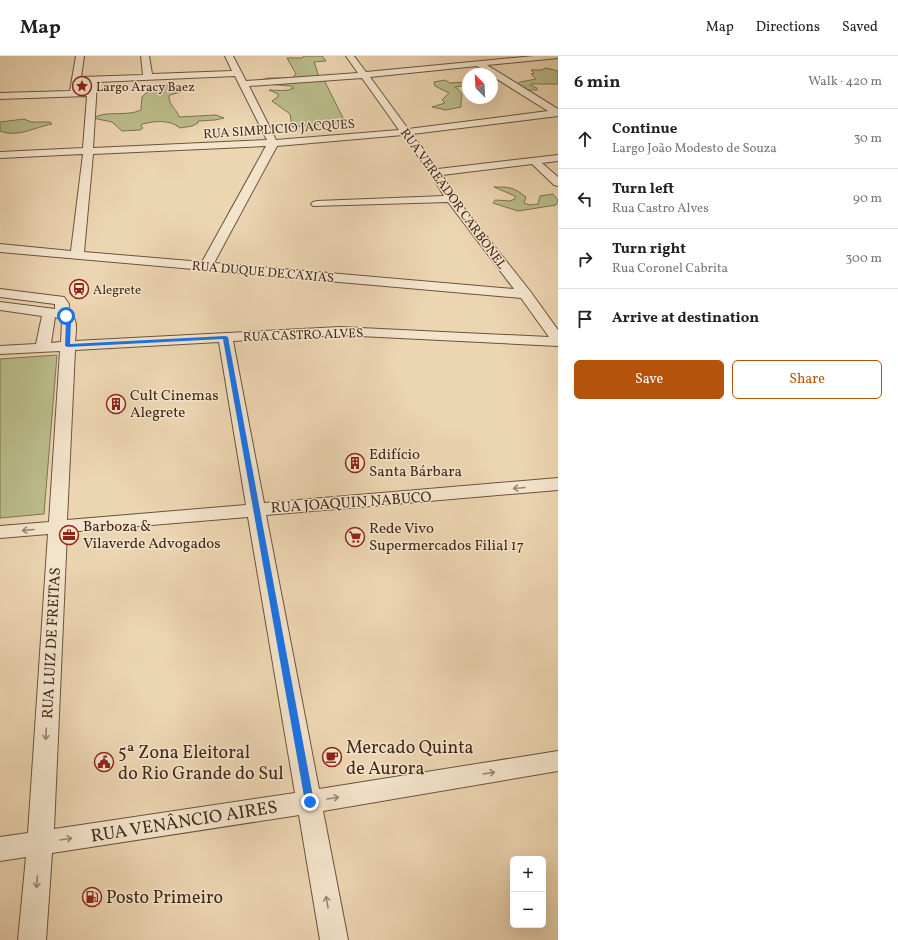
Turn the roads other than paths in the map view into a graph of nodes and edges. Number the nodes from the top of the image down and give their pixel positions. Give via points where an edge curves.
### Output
1 (80, 56) edge
2 (146, 56) edge
3 (229, 56) edge
4 (350, 56) edge
5 (558, 56) edge
6 (479, 64) junction
7 (236, 73) junction
8 (364, 75) junction
9 (148, 77) junction
10 (76, 80) junction
11 (93, 80) junction
12 (242, 84) junction
13 (91, 92) junction
14 (74, 93) junction
15 (0, 96) edge
16 (558, 112) edge
17 (405, 132) junction
18 (273, 143) junction
19 (88, 151) junction
20 (0, 155) edge
21 (558, 158) edge
22 (534, 161) junction
23 (435, 173) junction
24 (558, 183) edge
25 (452, 200) junction
26 (317, 204) dead end
27 (0, 248) edge
28 (77, 255) junction
29 (206, 266) junction
30 (0, 293) edge
31 (525, 294) junction
32 (0, 306) edge
33 (55, 314) junction
34 (225, 337) junction
35 (558, 341) edge
36 (68, 346) junction
37 (43, 347) junction
38 (0, 350) edge
39 (558, 484) edge
40 (256, 509) junction
41 (57, 528) junction
42 (0, 532) edge
43 (558, 762) edge
44 (310, 802) junction
45 (40, 843) junction
46 (0, 849) edge
47 (32, 940) edge
48 (334, 940) edge

1 - 10 street
2 - 9 street
3 - 7 street
4 - 8 street, RUA VEREADOR CARBONEL
5 - 6 street
6 - 8 street
6 - 16 street
7 - 9 street
7 - 12 street
8 - 12 street
8 - 17 street, RUA VEREADOR CARBONEL
9 - 11 street
10 - 11 street
10 - 14 street
11 - 13 street
12 - 18 street
13 - 14 street
13 - 19 street
14 - 15 street
16 - 17 street, RUA SIMPLICIO JACQUES
17 - 18 street, RUA SIMPLICIO JACQUES
17 - 23 street, RUA VEREADOR CARBONEL
18 - 19 street, RUA SIMPLICIO JACQUES
18 - 29 street
19 - 20 street, RUA SIMPLICIO JACQUES
19 - 28 street
21 - 22 street
22 - 23 street
22 - 24 street
23 - 25 street, RUA VEREADOR CARBONEL
25 - 26 street
25 - 31 street, RUA VEREADOR CARBONEL
27 - 28 street, RUA DUQUE DE CAXIAS
28 - 29 street, RUA DUQUE DE CAXIAS
29 - 31 street, RUA DUQUE DE CAXIAS
30 - 33 street via 59,300 62,304
31 - 35 street, RUA VEREADOR CARBONEL
32 - 33 street
33 - 36 street, RUA LUIZ DE FREITAS via 66,316 69,321
33 - 37 street
34 - 35 street, RUA CASTRO ALVES via 340,331
34 - 36 street, RUA CASTRO ALVES
34 - 40 street
36 - 37 street, RUA CASTRO ALVES
36 - 41 street, RUA LUIZ DE FREITAS
37 - 38 street, RUA CASTRO ALVES
39 -> 40 street, RUA JOAQUIN NABUCO
40 - 41 street, RUA JOAQUIN NABUCO
40 - 44 street
41 -> 42 street, RUA JOAQUIN NABUCO
41 -> 45 street, RUA LUIZ DE FREITAS
44 -> 43 street, RUA VENÂNCIO AIRES
45 -> 44 street, RUA VENÂNCIO AIRES
48 -> 44 street
45 - 46 street, RUA VENÂNCIO AIRES
45 -> 47 street, RUA LUIZ DE FREITAS

